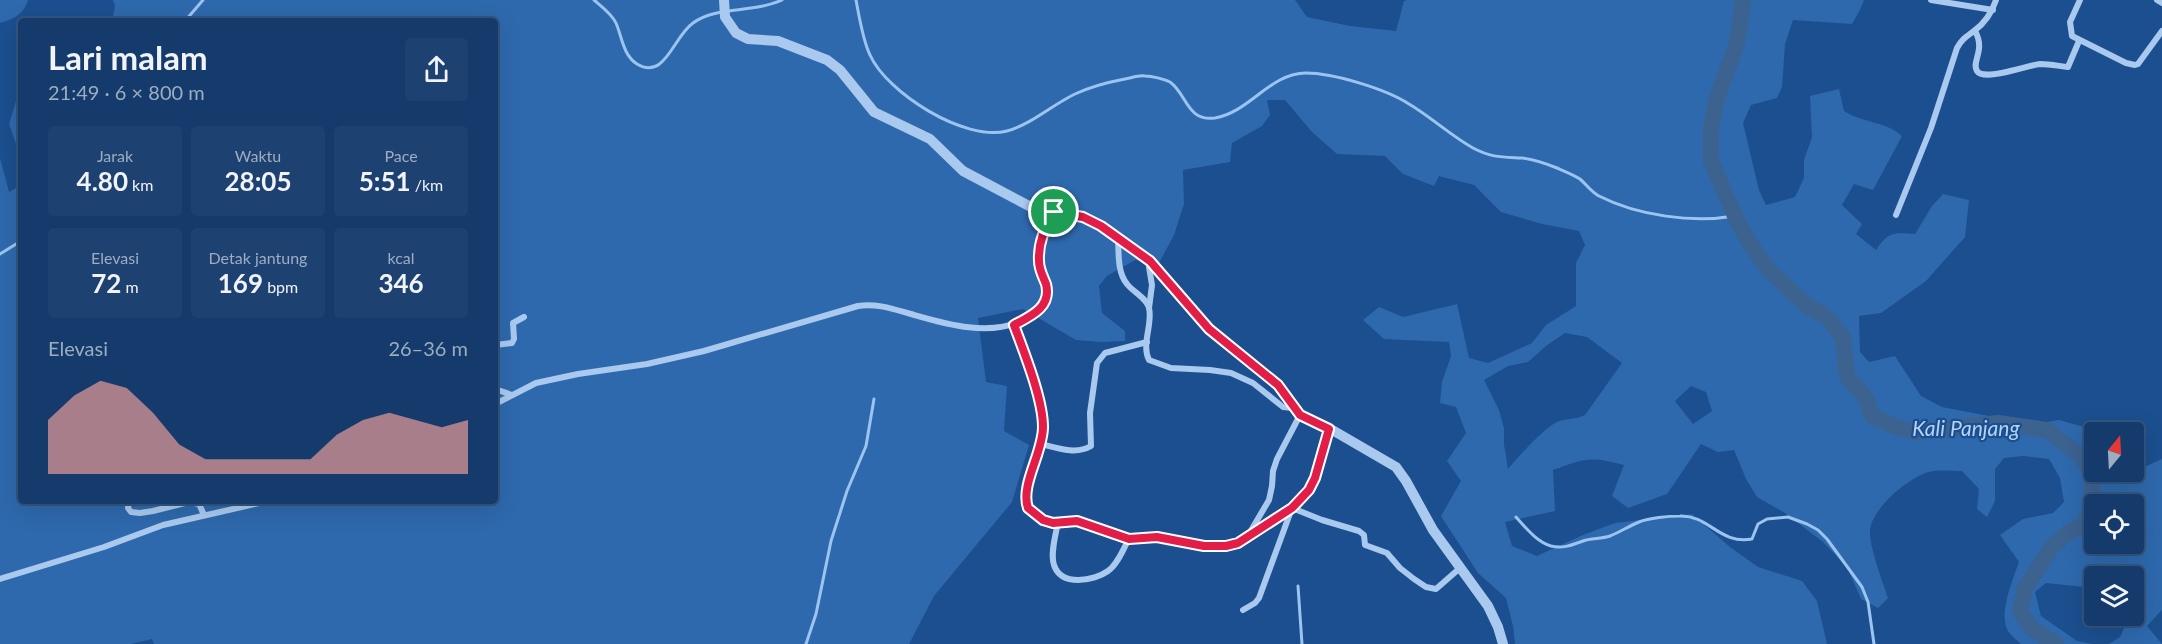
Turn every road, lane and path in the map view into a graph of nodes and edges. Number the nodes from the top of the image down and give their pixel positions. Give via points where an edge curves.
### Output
1 (1930, 0) edge
2 (1996, 0) edge
3 (2080, 0) edge
4 (2157, 0) edge
5 (2162, 3) edge
6 (724, 9) edge
7 (1993, 10) junction
8 (1975, 31) junction
9 (2162, 31) edge
10 (2079, 41) junction
11 (1054, 212) junction
12 (1896, 215) dead end
13 (1118, 238) junction
14 (1150, 261) junction
15 (1149, 308) junction
16 (524, 317) dead end
17 (1014, 325) junction
18 (1147, 342) junction
19 (498, 345) edge
20 (498, 389) edge
21 (512, 395) junction
22 (498, 402) edge
23 (1297, 412) junction
24 (1329, 429) junction
25 (1041, 444) junction
26 (129, 504) edge
27 (179, 504) edge
28 (199, 504) edge
29 (254, 504) edge
30 (1292, 508) junction
31 (204, 515) junction
32 (1059, 522) junction
33 (1247, 537) junction
34 (1129, 539) junction
35 (1460, 568) junction
36 (0, 579) edge
37 (1243, 610) dead end
38 (1503, 644) edge

1 - 7 street
2 - 7 street
3 - 10 street via 2069,27
4 - 5 street
6 - 11 street via 731,28 744,38 773,39 831,63 874,112 930,139 963,171 980,181 1031,207
7 - 8 street
8 - 10 street via 1981,45 1976,66 1982,75 2039,64 2068,67
8 - 12 street via 1963,38 1957,48 1931,128
9 - 10 street via 2135,65
11 - 13 street via 1083,217
11 - 17 street via 1039,248 1039,265 1047,286 1044,304
13 - 14 street
13 - 15 street via 1123,277
14 - 15 street
14 - 23 street via 1209,329 1278,385
15 - 18 street
16 - 19 street via 513,323 512,343
17 - 21 street via 975,328 878,305 858,306 704,351 545,381
17 - 25 street via 1041,414
18 - 23 street via 1149,360 1173,369 1231,373
18 - 25 street via 1105,353 1097,363 1090,413 1091,446 1083,451
20 - 21 street
21 - 22 street
23 - 24 street
23 - 33 street via 1273,471 1269,500
24 - 30 street via 1315,478
24 - 35 street via 1404,476 1433,530
25 - 32 street via 1026,495 1027,507 1043,520
26 - 27 street via 131,512 140,513
28 - 31 street
29 - 31 street
30 - 33 street
30 - 35 street via 1359,531 1364,535 1365,545 1387,553 1426,587 1436,589
30 - 37 street via 1259,598
31 - 36 street
32 - 34 street via 1077,521
32 - 34 street via 1053,562 1059,572 1073,579 1088,580 1109,570
33 - 34 street via 1238,543 1215,547 1157,537
35 - 38 street via 1488,606

